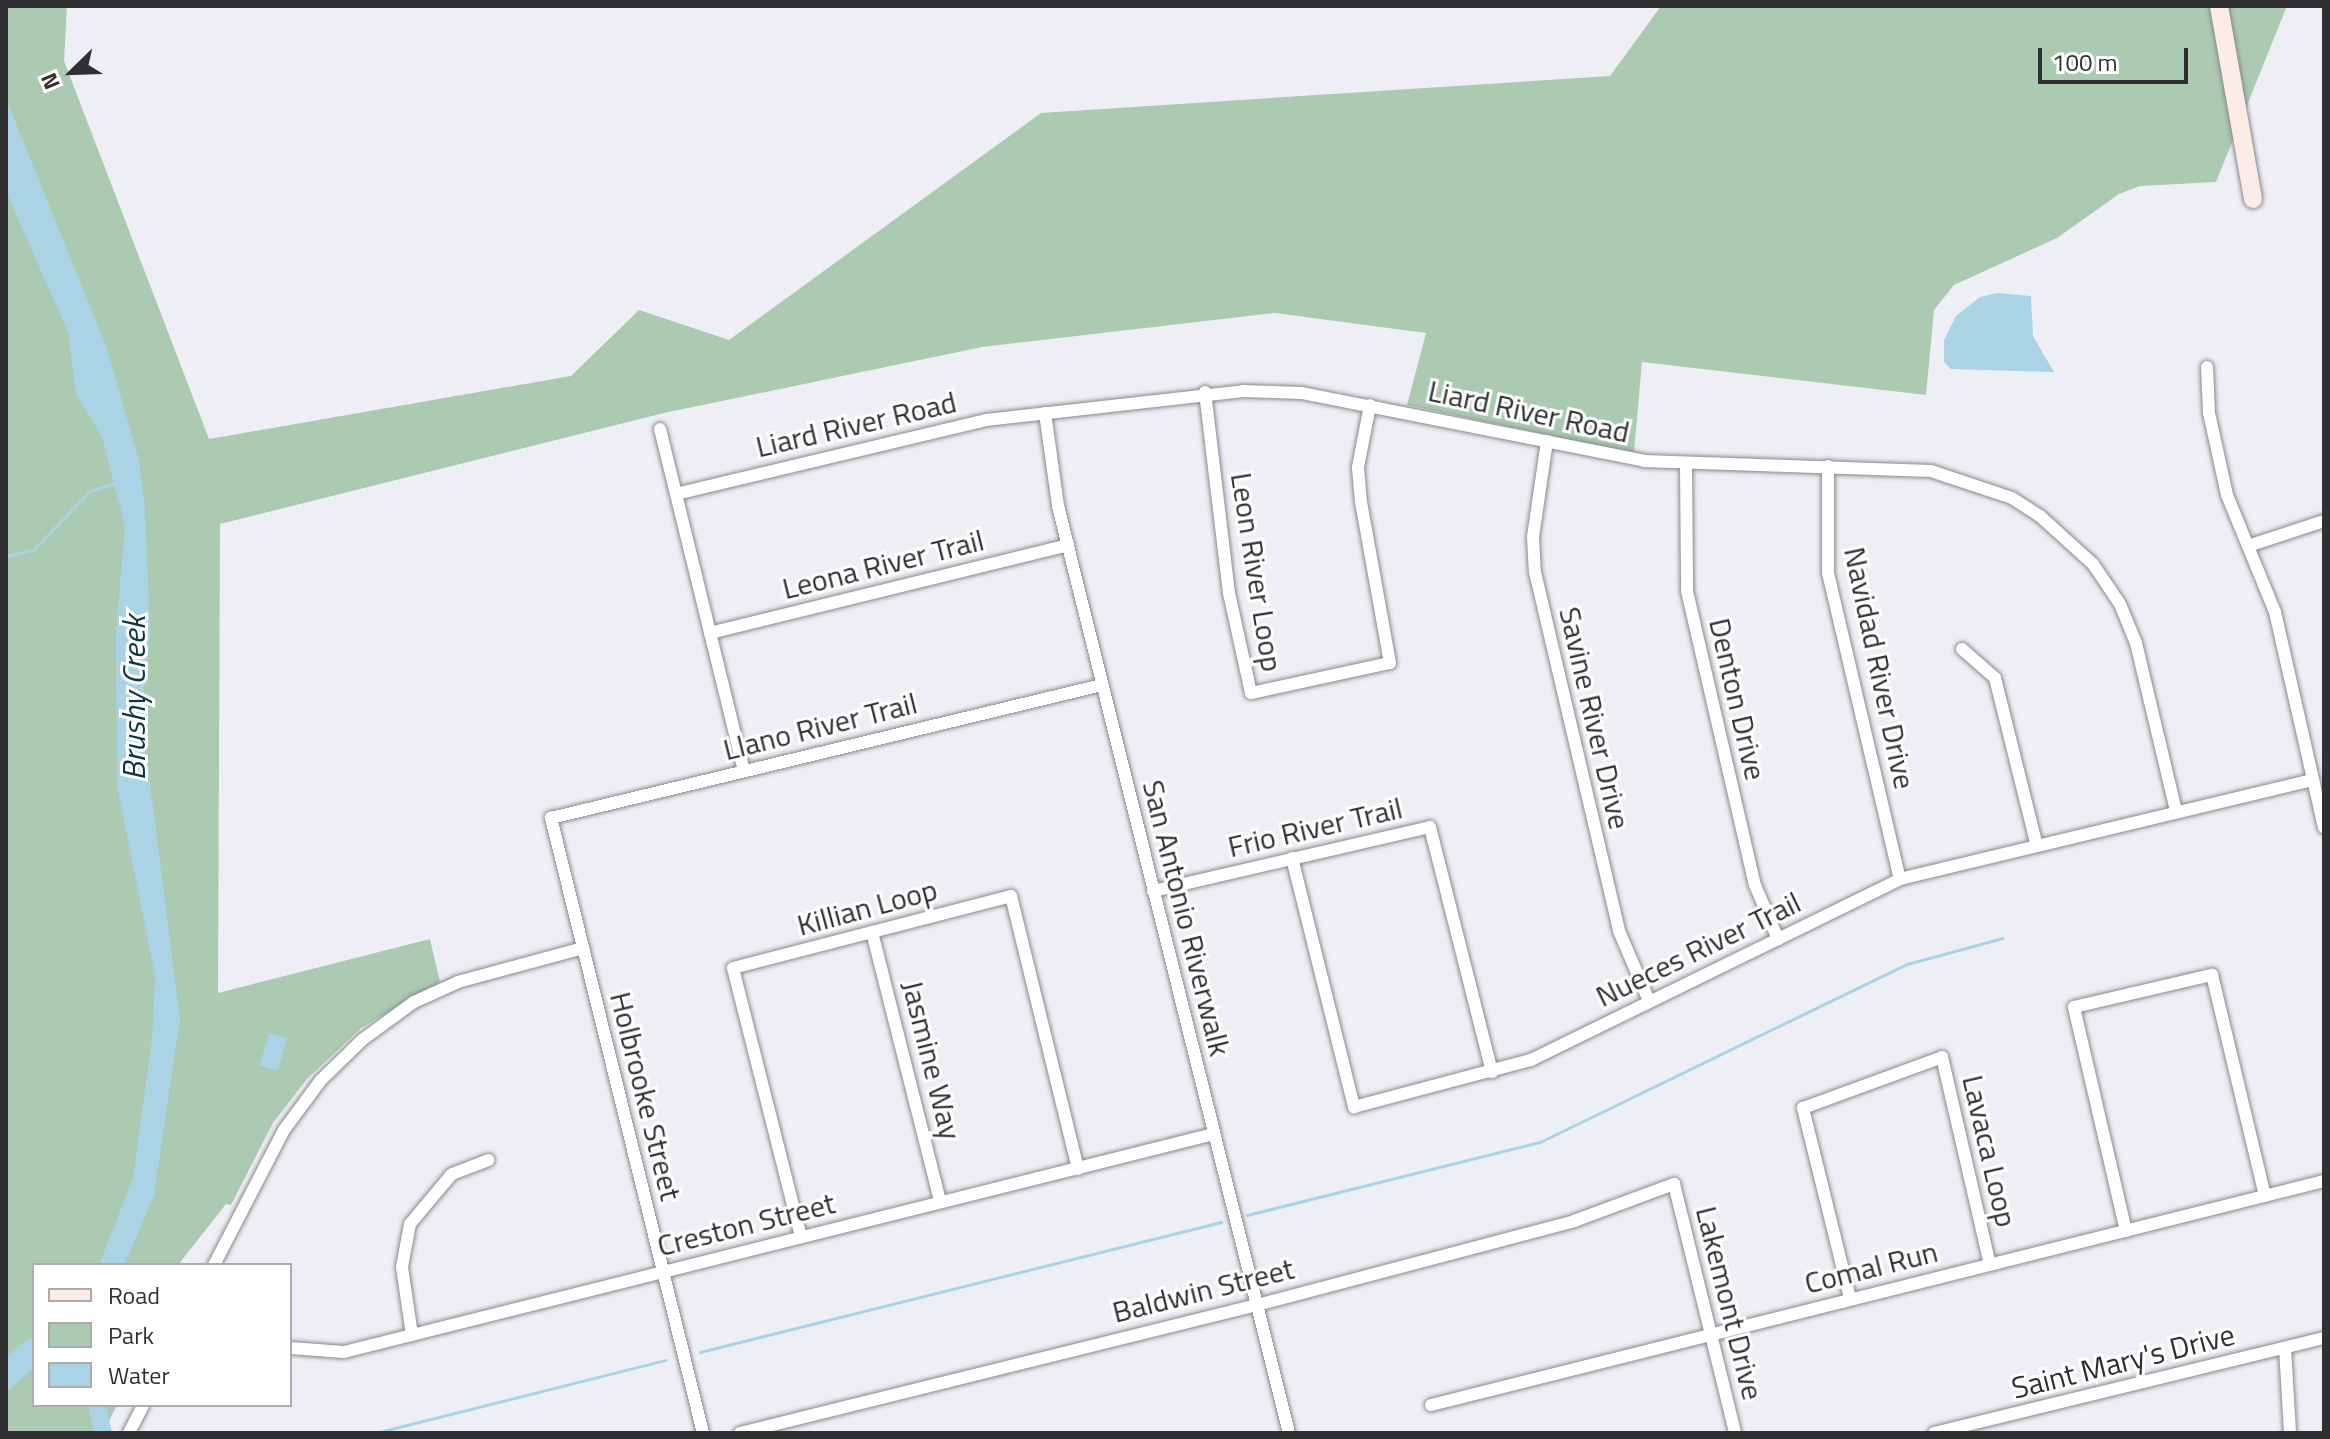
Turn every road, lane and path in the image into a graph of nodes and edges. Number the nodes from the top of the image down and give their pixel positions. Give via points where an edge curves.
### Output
1 (2219, 6) edge
2 (2253, 199) dead end
3 (2207, 367) dead end
4 (1205, 392) junction
5 (1370, 405) junction
6 (1045, 413) junction
7 (660, 429) dead end
8 (1547, 441) junction
9 (1686, 464) junction
10 (1828, 466) junction
11 (676, 494) junction
12 (2324, 521) edge
13 (1068, 545) junction
14 (2248, 546) junction
15 (710, 633) junction
16 (1962, 649) dead end
17 (1102, 685) junction
18 (744, 771) junction
19 (2313, 780) junction
20 (2176, 811) junction
21 (551, 818) joint
22 (2324, 827) edge
23 (2036, 843) junction
24 (1292, 858) junction
25 (1900, 879) junction
26 (1153, 891) junction
27 (872, 932) junction
28 (1778, 939) junction
29 (583, 948) junction
30 (1649, 1001) junction
31 (1492, 1072) junction
32 (1214, 1134) junction
33 (488, 1160) dead end
34 (1078, 1169) junction
35 (2324, 1181) edge
36 (1674, 1184) joint
37 (2265, 1196) junction
38 (940, 1201) junction
39 (2126, 1231) junction
40 (801, 1237) junction
41 (215, 1263) edge
42 (1990, 1265) junction
43 (663, 1272) junction
44 (1850, 1298) junction
45 (1257, 1305) junction
46 (412, 1335) junction
47 (1711, 1335) junction
48 (2324, 1338) edge
49 (292, 1348) edge
50 (2285, 1348) junction
51 (1431, 1405) dead end
52 (142, 1407) edge
53 (133, 1432) edge
54 (703, 1433) edge
55 (740, 1433) edge
56 (1289, 1433) edge
57 (1735, 1433) edge
58 (1934, 1433) edge
59 (2290, 1433) edge

1 - 2 street
3 - 14 street via 2219,462
4 - 5 street, Liard River Road via 1302,393
4 - 5 street, Leon River Loop via 1229,593 1251,693 1390,663 1358,467
4 - 6 street, Liard River Road
5 - 8 street, Liard River Road
6 - 11 street, Liard River Road via 933,431
6 - 13 street, San Antonio Riverwalk
7 - 11 street
8 - 9 street, Liard River Road via 1618,457
8 - 30 street, Savine River Drive via 1533,537 1535,572 1619,931
9 - 10 street, Liard River Road
9 - 28 street, Denton Drive via 1687,591 1755,885
10 - 20 street, Liard River Road via 1905,467 1961,477 2012,498 2075,546 2120,604 2136,643
10 - 25 street, Navidad River Drive via 1828,573
11 - 15 street
12 - 14 street
13 - 15 street, Leona River Trail
13 - 17 street, San Antonio Riverwalk
14 - 19 street via 2275,612
15 - 18 street
16 - 23 street via 1995,678
17 - 18 street, Llano River Trail
17 - 26 street, San Antonio Riverwalk
18 - 21 street, Llano River Trail
19 - 20 street, Nueces River Trail
19 - 22 street
20 - 23 street, Nueces River Trail
21 - 29 street, Holbrooke Street
23 - 25 street, Nueces River Trail
24 - 26 street, Frio River Trail
24 - 31 street, Frio River Trail via 1430,827
24 - 31 street, Nueces River Trail via 1354,1107
25 - 28 street, Nueces River Trail
26 - 32 street, San Antonio Riverwalk
27 - 34 street, Killian Loop via 1011,896
27 - 38 street, Jasmine Way
27 - 40 street, Killian Loop via 733,968
28 - 30 street, Nueces River Trail
29 - 41 street via 458,982 414,1002 362,1040 321,1080 284,1130
29 - 43 street, Holbrooke Street
30 - 31 street, Nueces River Trail via 1531,1060
32 - 34 street, Creston Street
32 - 45 street, San Antonio Riverwalk
33 - 46 street via 452,1174 410,1224 402,1267
34 - 38 street, Creston Street
35 - 37 street, Comal Run
36 - 45 street, Baldwin Street via 1574,1221
36 - 47 street, Lakemont Drive
37 - 39 street, Comal Run
37 - 39 street via 2212,975 2074,1007
38 - 40 street, Creston Street
39 - 42 street, Comal Run
40 - 43 street, Creston Street
42 - 44 street, Comal Run
42 - 44 street, Lavaca Loop via 1942,1057 1803,1108
43 - 46 street, Creston Street
43 - 54 street, Holbrooke Street
44 - 47 street, Comal Run
45 - 55 street, Baldwin Street
45 - 56 street, San Antonio Riverwalk
46 - 49 street, Creston Street via 344,1352
47 - 51 street, Comal Run
47 - 57 street, Lakemont Drive
48 - 50 street, Saint Mary's Drive
50 - 58 street, Saint Mary's Drive
50 - 59 street
52 - 53 street

